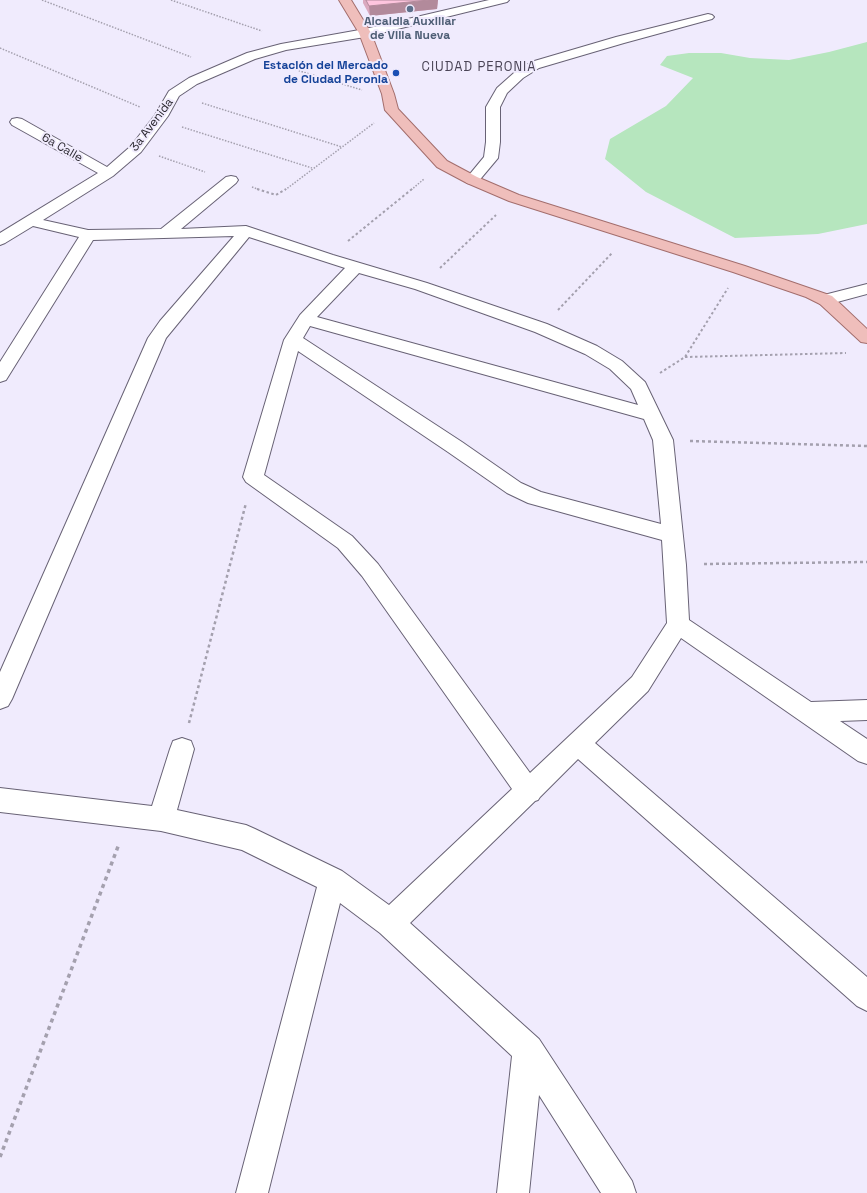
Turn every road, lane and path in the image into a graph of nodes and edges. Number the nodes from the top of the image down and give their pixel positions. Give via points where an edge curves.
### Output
1 (42, 0) edge
2 (171, 0) edge
3 (345, 0) edge
4 (502, 0) edge
5 (708, 17) dead end
6 (365, 33) junction
7 (300, 44) junction
8 (0, 48) edge
9 (251, 56) junction
10 (220, 68) junction
11 (174, 94) junction
12 (390, 104) junction
13 (160, 117) junction
14 (17, 122) dead end
15 (342, 147) junction
16 (442, 164) junction
17 (312, 168) junction
18 (108, 174) junction
19 (231, 180) dead end
20 (472, 180) junction
21 (276, 195) dead end
22 (514, 198) junction
23 (31, 221) junction
24 (246, 231) junction
25 (164, 234) junction
26 (88, 235) junction
27 (629, 235) junction
28 (0, 240) edge
29 (327, 258) junction
30 (355, 266) junction
31 (739, 269) junction
32 (421, 286) junction
33 (867, 289) edge
34 (826, 300) junction
35 (306, 319) junction
36 (541, 328) junction
37 (867, 338) edge
38 (293, 340) junction
39 (839, 354) dead end
40 (685, 357) junction
41 (0, 376) edge
42 (639, 386) junction
43 (652, 415) junction
44 (663, 440) junction
45 (867, 446) edge
46 (253, 477) junction
47 (672, 535) junction
48 (867, 562) edge
49 (675, 565) junction
50 (678, 624) junction
51 (0, 699) edge
52 (867, 710) edge
53 (809, 712) junction
54 (578, 744) junction
55 (182, 749) joint
56 (867, 753) edge
57 (529, 792) junction
58 (0, 800) edge
59 (130, 816) junction
60 (161, 819) junction
61 (332, 880) junction
62 (390, 923) junction
63 (867, 996) edge
64 (528, 1050) junction
65 (0, 1157) edge
66 (252, 1193) edge
67 (513, 1193) edge
68 (620, 1193) edge

1 - 10 path
2 - 7 path
3 - 6 main road
4 - 6 street, 3a Avenida
5 - 20 street via 535,65 519,75 502,91 493,108 491,158
6 - 7 street, 3a Avenida
6 - 12 main road
7 - 9 street, 3a Avenida
8 - 13 path
9 - 10 street, 3a Avenida
9 - 12 path
10 - 11 street, 3a Avenida
11 - 13 street, 3a Avenida
11 - 15 path
12 - 15 path
12 - 16 main road
13 - 17 path
13 - 18 street, 3a Avenida via 136,149
14 - 18 street, 6a Calle
15 - 17 path
16 - 20 main road
16 - 29 path
17 - 21 path
18 - 23 street, 3a Avenida
19 - 25 street
20 - 22 main road
22 - 27 main road
22 - 32 path
23 - 26 street
23 - 28 street, 3a Avenida
24 - 25 street
24 - 29 street
24 - 51 street via 157,338
25 - 26 street
26 - 41 street
27 - 31 main road
27 - 36 path
29 - 30 street
30 - 32 street
30 - 35 street
31 - 34 main road
31 - 40 path
32 - 36 street
33 - 34 street
34 - 37 main road
35 - 38 street
35 - 43 street
36 - 42 street via 591,350 616,365
38 - 46 street
38 - 47 street via 514,488 535,498
39 - 40 path
40 - 42 path
42 - 43 street
43 - 44 street
44 - 45 path
44 - 47 street
46 - 55 path
46 - 57 street via 345,542 370,570
47 - 49 street
48 - 49 path
49 - 50 street
50 - 53 street
50 - 54 street via 640,684
52 - 53 street
53 - 56 street
54 - 57 street
54 - 63 street
55 - 60 street
57 - 62 street
58 - 59 street
59 - 60 street
59 - 65 path
60 - 61 street via 246,838
61 - 62 street
61 - 66 street
62 - 64 street
64 - 67 street
64 - 68 street

